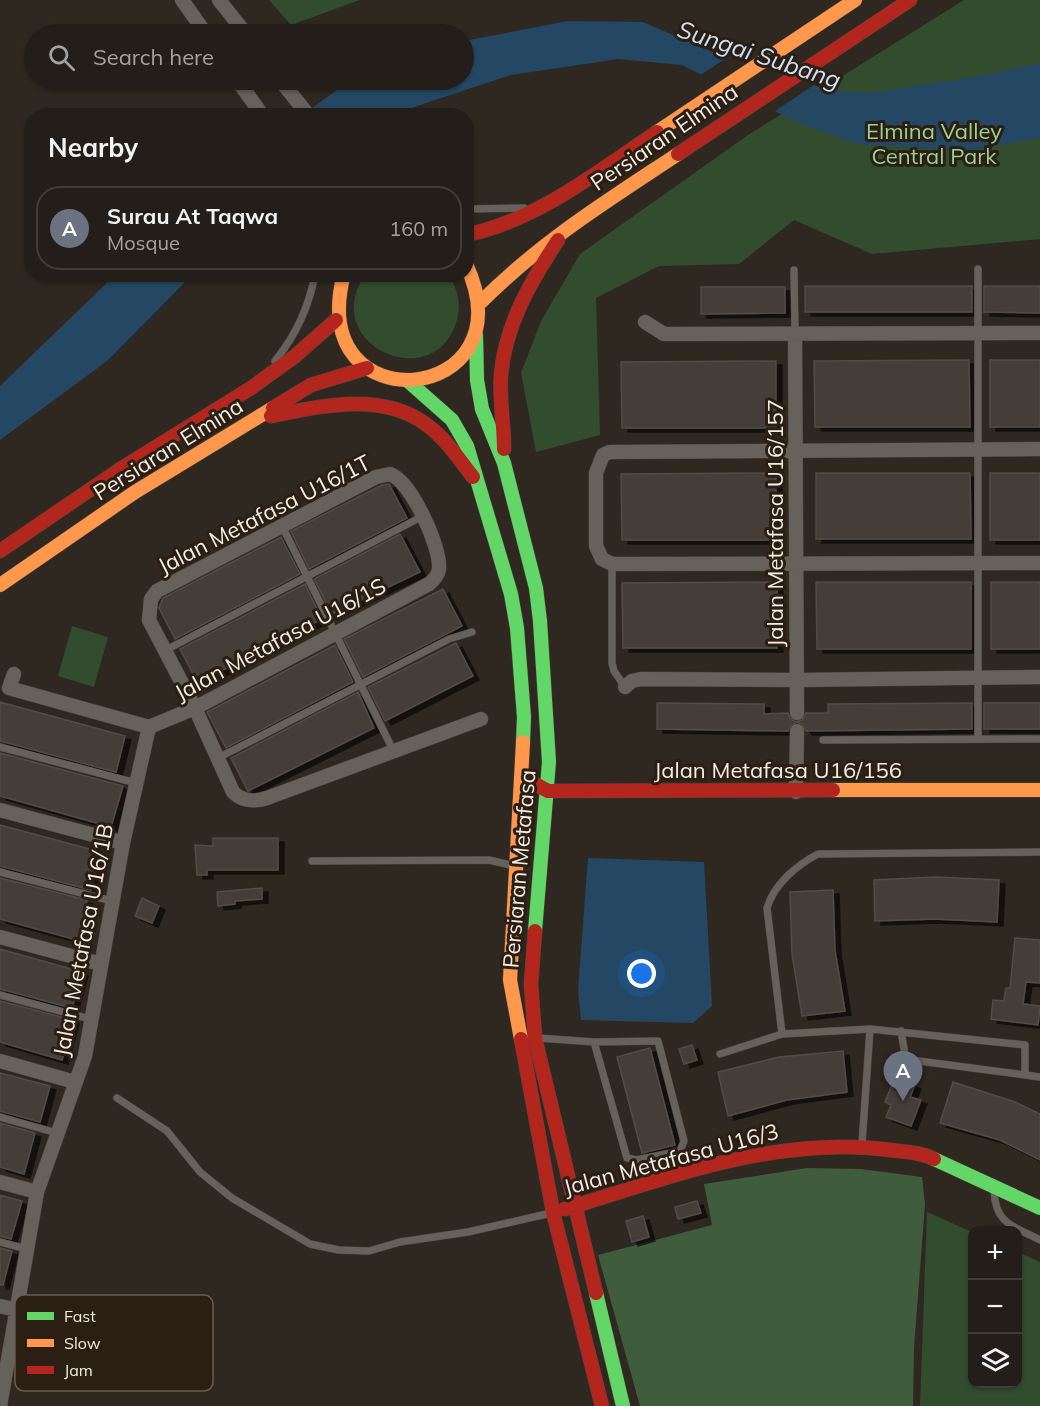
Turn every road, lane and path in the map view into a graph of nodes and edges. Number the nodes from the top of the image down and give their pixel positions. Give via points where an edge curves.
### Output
1 (182, 0) edge
2 (219, 0) edge
3 (910, 0) edge
4 (854, 1) edge
5 (199, 24) edge
6 (238, 24) edge
7 (244, 90) edge
8 (289, 90) edge
9 (257, 108) edge
10 (303, 108) edge
11 (540, 207) junction
12 (474, 209) edge
13 (566, 227) junction
14 (474, 233) edge
15 (978, 269) dead end
16 (794, 270) dead end
17 (474, 277) edge
18 (313, 282) edge
19 (341, 282) edge
20 (481, 302) junction
21 (336, 320) junction
22 (645, 321) dead end
23 (795, 333) junction
24 (977, 333) junction
25 (1040, 333) edge
26 (476, 335) junction
27 (367, 368) junction
28 (408, 381) junction
29 (254, 386) junction
30 (256, 419) junction
31 (978, 449) junction
32 (1040, 449) edge
33 (795, 451) junction
34 (504, 463) junction
35 (479, 483) junction
36 (423, 516) junction
37 (282, 526) junction
38 (0, 551) edge
39 (977, 563) junction
40 (1040, 563) edge
41 (612, 564) junction
42 (795, 564) junction
43 (308, 578) junction
44 (429, 584) joint
45 (0, 585) edge
46 (472, 632) dead end
47 (335, 634) junction
48 (164, 651) junction
49 (14, 674) dead end
50 (978, 676) junction
51 (1040, 677) edge
52 (797, 680) junction
53 (359, 686) junction
54 (625, 687) joint
55 (195, 708) junction
56 (797, 713) dead end
57 (481, 719) dead end
58 (149, 727) junction
59 (797, 730) dead end
60 (978, 739) junction
61 (1040, 739) edge
62 (823, 740) dead end
63 (0, 747) edge
64 (393, 750) junction
65 (218, 758) junction
66 (523, 771) junction
67 (136, 783) junction
68 (1040, 790) edge
69 (548, 791) junction
70 (796, 792) junction
71 (521, 806) junction
72 (0, 810) edge
73 (123, 843) junction
74 (1040, 852) edge
75 (312, 861) dead end
76 (518, 866) junction
77 (0, 873) edge
78 (112, 901) junction
79 (0, 937) edge
80 (101, 964) junction
81 (0, 995) edge
82 (90, 1019) junction
83 (870, 1029) junction
84 (901, 1031) junction
85 (782, 1034) junction
86 (535, 1038) junction
87 (594, 1042) junction
88 (720, 1054) dead end
89 (0, 1061) edge
90 (1025, 1075) junction
91 (1040, 1077) edge
92 (75, 1082) junction
93 (117, 1098) dead end
94 (0, 1117) edge
95 (57, 1132) junction
96 (862, 1146) junction
97 (0, 1182) edge
98 (994, 1185) junction
99 (37, 1192) junction
100 (577, 1206) junction
101 (1040, 1208) edge
102 (553, 1212) junction
103 (1040, 1240) edge
104 (0, 1242) edge
105 (27, 1249) junction
106 (19, 1295) edge
107 (0, 1306) edge
108 (15, 1310) edge
109 (15, 1318) edge
110 (4, 1365) edge
111 (0, 1406) edge
112 (602, 1406) edge
113 (623, 1406) edge

1 - 5 street
2 - 6 street
3 - 13 main road, Persiaran Elmina
4 - 11 main road, Persiaran Elmina
7 - 9 street
8 - 10 street
11 - 12 lane
11 - 14 main road, Persiaran Elmina via 511,222
13 - 20 main road, Persiaran Elmina via 518,265
13 - 34 main road via 519,304 507,340 501,375
15 - 24 lane
16 - 23 lane
17 - 20 main road
18 - 29 lane via 293,339
19 - 21 main road via 336,295
20 - 26 main road, Persiaran Metafasa
21 - 27 main road via 352,355
21 - 29 main road, Persiaran Elmina
22 - 23 street via 664,334
23 - 24 street
23 - 33 street, Jalan Metafasa U16/157
24 - 25 street
24 - 31 lane
26 - 28 main road via 451,367 429,378
26 - 34 main road, Persiaran Metafasa via 482,409
27 - 28 main road
27 - 30 main road, Persiaran Elmina via 311,385
28 - 35 main road, Persiaran Metafasa via 452,420 467,446
29 - 38 main road, Persiaran Elmina via 122,468
30 - 35 main road via 344,404 371,403 390,408 420,420 441,438
30 - 45 main road, Persiaran Elmina via 135,492
31 - 32 street
31 - 33 street
31 - 39 lane
33 - 41 street via 603,455 596,473 596,546 602,559
33 - 42 street, Jalan Metafasa U16/157
34 - 69 main road, Persiaran Metafasa via 536,588 547,716
35 - 66 main road, Persiaran Metafasa via 517,628 524,717
36 - 37 street, Jalan Metafasa U16/1T via 404,482 390,474 376,477
36 - 43 lane
36 - 44 street, Jalan Metafasa U16/1T via 439,558 438,573
37 - 43 lane
37 - 48 street, Jalan Metafasa U16/1T via 157,591 151,599 149,620
39 - 40 street
39 - 42 street
39 - 50 lane
41 - 42 street
41 - 54 lane via 612,663
42 - 52 street, Jalan Metafasa U16/157
43 - 47 lane
43 - 48 lane
44 - 47 street, Jalan Metafasa U16/1S
46 - 53 lane via 448,639
47 - 53 lane
47 - 55 street, Jalan Metafasa U16/1S
48 - 55 street, Jalan Metafasa U16/1T
49 - 58 street via 9,688
50 - 51 street
50 - 52 street
50 - 60 lane
52 - 54 street via 641,679
52 - 56 street, Jalan Metafasa U16/157
53 - 64 lane
53 - 65 lane
55 - 58 street, Jalan Metafasa U16/1S
55 - 65 street, Jalan Metafasa U16/1T
57 - 64 street, Jalan Metafasa U16/1T
58 - 67 street, Jalan Metafasa U16/1B
59 - 70 street
60 - 61 lane
60 - 62 lane
63 - 67 lane
64 - 65 street, Jalan Metafasa U16/1T via 257,801 239,798 232,792
66 - 69 main road via 533,783
66 - 71 main road, Persiaran Metafasa
67 - 73 street, Jalan Metafasa U16/1B
68 - 70 main road, Jalan Metafasa U16/156
69 - 70 main road, Jalan Metafasa U16/156
69 - 71 main road via 532,795
69 - 86 main road, Persiaran Metafasa via 531,984
71 - 76 main road, Persiaran Metafasa
72 - 73 street
73 - 78 street, Jalan Metafasa U16/1B
74 - 85 lane via 818,854 802,862 770,896 766,908
75 - 76 lane via 489,860
76 - 102 main road, Persiaran Metafasa via 510,980
77 - 78 lane
78 - 80 street, Jalan Metafasa U16/1B
79 - 80 street
80 - 82 street, Jalan Metafasa U16/1B
81 - 82 lane
82 - 92 street, Jalan Metafasa U16/1B via 85,1056
83 - 84 lane
83 - 85 lane
83 - 96 lane
84 - 90 lane via 905,1055 911,1060
84 - 90 lane via 1025,1045
85 - 88 lane
86 - 87 lane
86 - 100 main road, Persiaran Metafasa
87 - 87 lane via 627,1158 637,1161 681,1151 684,1141 658,1041
89 - 92 street
90 - 91 lane
92 - 95 street, Jalan Metafasa U16/1B
93 - 102 lane via 167,1131 200,1172 232,1198 310,1244 369,1251
94 - 95 lane
95 - 99 street, Jalan Metafasa U16/1B
96 - 98 main road, Jalan Metafasa U16/3 via 924,1154
96 - 100 main road, Jalan Metafasa U16/3 via 771,1151
97 - 99 street
98 - 101 main road, Jalan Metafasa U16/3
98 - 103 lane via 994,1206 1002,1220
99 - 105 street, Jalan Metafasa U16/1B
100 - 102 main road, Jalan Metafasa U16/3
100 - 113 main road, Persiaran Metafasa
102 - 112 main road, Persiaran Metafasa
104 - 105 lane
105 - 106 street, Jalan Metafasa U16/1B
107 - 108 street
109 - 110 street, Jalan Metafasa U16/1B
110 - 111 street, Jalan Metafasa U16/1B

